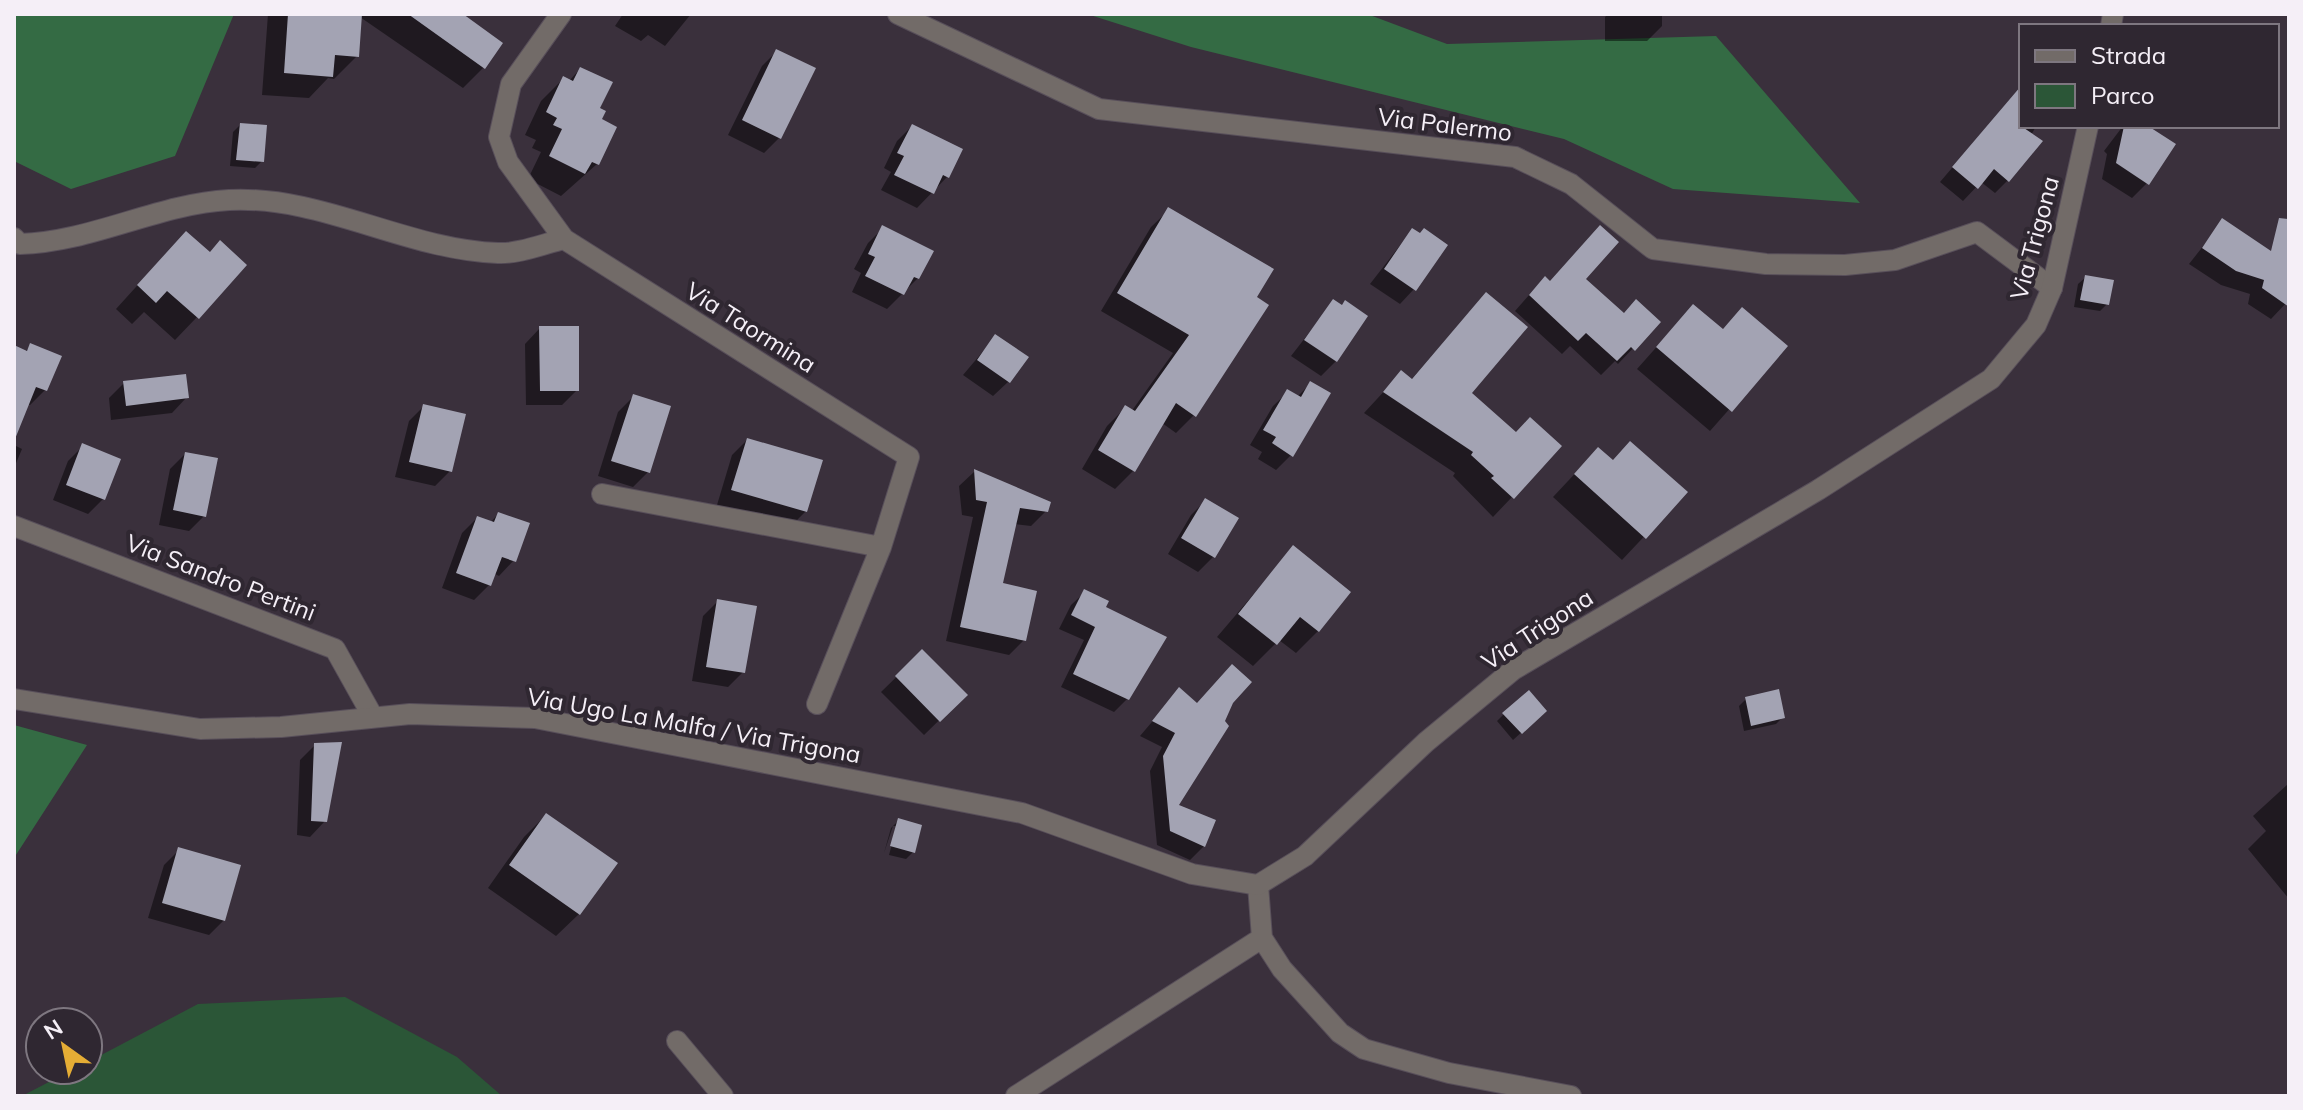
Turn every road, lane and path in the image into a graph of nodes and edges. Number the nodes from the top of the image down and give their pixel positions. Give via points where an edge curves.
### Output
1 (561, 14) edge
2 (898, 14) edge
3 (2088, 128) edge
4 (14, 238) edge
5 (564, 239) junction
6 (2052, 288) junction
7 (602, 494) dead end
8 (14, 526) edge
9 (881, 547) junction
10 (14, 699) edge
11 (817, 704) dead end
12 (373, 717) junction
13 (1258, 885) junction
14 (1262, 938) junction
15 (677, 1041) dead end
16 (723, 1096) edge
17 (1016, 1096) edge
18 (1571, 1096) edge

1 - 5 street, Via Taormina via 511,84 499,137 508,162
2 - 6 street, Via Palermo via 1099,109 1515,157 1571,184 1653,249 1766,264 1845,265 1895,260 1977,232
3 - 6 street, Via Trigona
4 - 5 street via 20,244 55,243 173,209 230,200 296,207 459,249 501,253
5 - 9 street, Via Taormina via 909,457
6 - 13 street, Via Trigona via 2036,325 1991,379 1818,490 1513,670 1426,742 1305,856
7 - 9 street
8 - 12 street, Via Sandro Pertini via 335,649
9 - 11 street, Via Taormina
10 - 12 street, Via Ugo La Malfa / Via Trigona via 200,729
12 - 13 street, Via Ugo La Malfa / Via Trigona via 535,718 1022,813 1192,874
13 - 14 street
14 - 17 street
14 - 18 street via 1282,969 1340,1033 1364,1049 1449,1073
15 - 16 street

